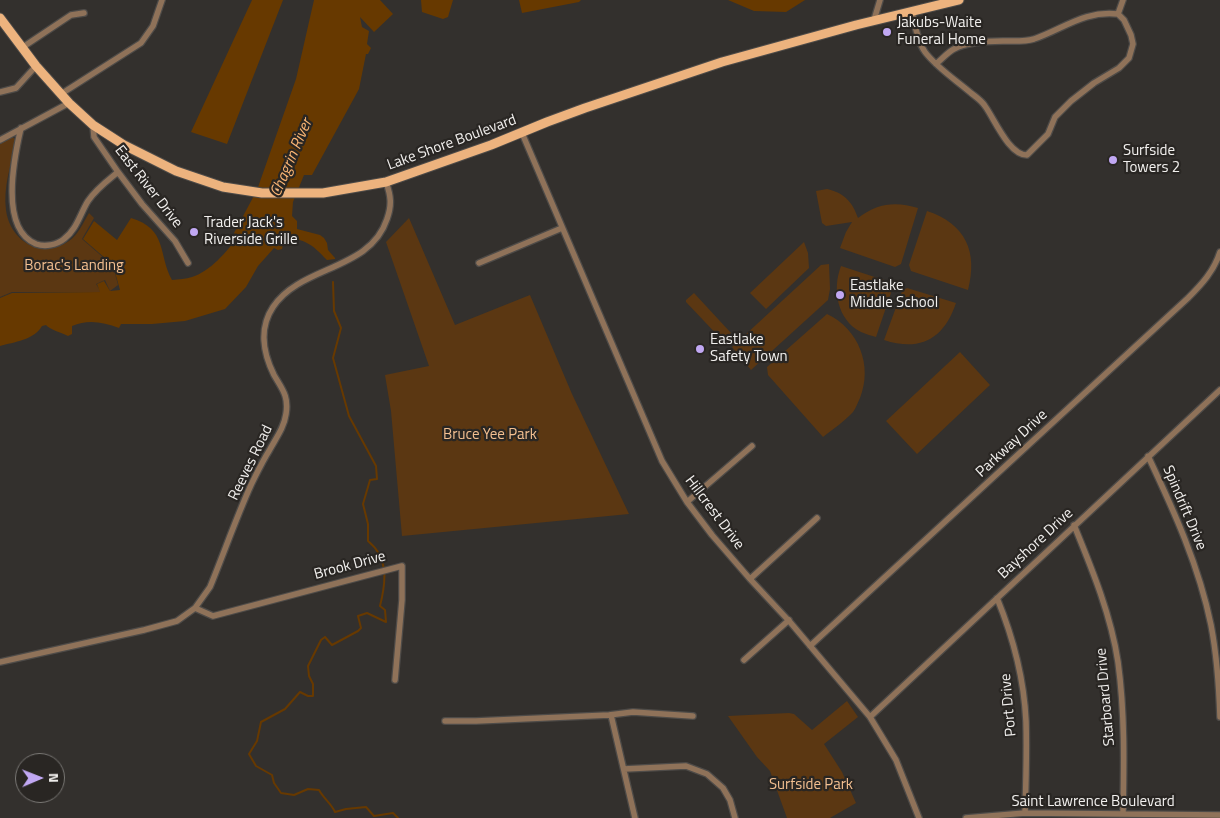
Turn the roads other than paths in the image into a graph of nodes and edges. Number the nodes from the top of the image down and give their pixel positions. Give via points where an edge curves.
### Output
1 (162, 0) edge
2 (880, 0) edge
3 (959, 0) edge
4 (1123, 0) edge
5 (912, 11) junction
6 (84, 12) dead end
7 (1118, 14) junction
8 (0, 18) edge
9 (874, 20) junction
10 (22, 47) junction
11 (936, 64) junction
12 (36, 66) junction
13 (0, 92) edge
14 (61, 94) junction
15 (69, 103) junction
16 (93, 125) junction
17 (21, 128) junction
18 (522, 133) junction
19 (0, 140) edge
20 (118, 172) junction
21 (386, 182) junction
22 (562, 228) junction
23 (1220, 252) edge
24 (188, 263) dead end
25 (480, 263) dead end
26 (1220, 390) edge
27 (752, 446) dead end
28 (1148, 456) junction
29 (687, 502) junction
30 (817, 518) dead end
31 (1074, 525) junction
32 (750, 580) junction
33 (997, 598) junction
34 (195, 608) junction
35 (789, 620) junction
36 (810, 646) junction
37 (744, 660) dead end
38 (0, 662) edge
39 (395, 680) dead end
40 (611, 715) junction
41 (693, 716) dead end
42 (870, 717) junction
43 (1220, 717) edge
44 (446, 721) dead end
45 (624, 769) junction
46 (1025, 813) junction
47 (1123, 814) junction
48 (1220, 815) edge
49 (635, 818) edge
50 (735, 818) edge
51 (919, 818) edge
52 (966, 818) edge

1 - 14 street via 153,26 141,43
2 - 9 street
3 - 5 main road, Lake Shore Boulevard
4 - 7 street
5 - 9 main road, Lake Shore Boulevard
5 - 11 street via 924,50
6 - 10 street via 71,15
7 - 11 street via 1088,16 1033,39 986,41 954,49
7 - 11 street via 1131,35 1129,58 1071,101 1055,117 1048,134 1026,155 1016,152 984,105
8 - 10 main road, Lake Shore Boulevard
9 - 18 main road, Lake Shore Boulevard via 690,72 578,110
10 - 12 main road, Lake Shore Boulevard
12 - 13 street via 16,88
12 - 14 main road, Lake Shore Boulevard
14 - 15 main road, Lake Shore Boulevard
15 - 16 main road, Lake Shore Boulevard
15 - 17 street
16 - 20 street, East River Drive via 94,136
16 - 21 main road, Lake Shore Boulevard via 176,171 223,187 262,193 323,193
17 - 19 street
17 - 20 street via 8,186 9,214 14,228 28,242 53,245 63,240 73,231 97,189
18 - 21 main road, Lake Shore Boulevard
18 - 22 street, Hillcrest Drive
20 - 24 street, East River Drive via 175,241
21 - 34 street, Reeves Road via 391,197 389,214 384,228 369,247 285,293 273,307 264,326 268,361 284,390 286,412 282,429 251,485 210,587
22 - 25 street
22 - 29 street, Hillcrest Drive via 662,461
23 - 36 street, Parkway Drive via 1205,281 1188,298
26 - 28 street, Bayshore Drive
27 - 29 street
28 - 31 street, Bayshore Drive
28 - 43 street, Spindrift Drive via 1199,578 1211,626
29 - 32 street, Hillcrest Drive
30 - 32 street
31 - 33 street, Bayshore Drive
31 - 47 street, Starboard Drive via 1108,616 1118,661 1124,722
32 - 35 street, Hillcrest Drive
33 - 42 street, Bayshore Drive
33 - 46 street, Port Drive via 1019,667 1025,711
34 - 38 street, Reeves Road via 177,621
34 - 39 street, Brook Drive via 213,616 402,566
35 - 36 street, Hillcrest Drive
35 - 37 street
36 - 42 street, Hillcrest Drive
40 - 41 street via 632,712
40 - 44 street
40 - 45 street
42 - 51 street, Hillcrest Drive via 896,760
45 - 49 street
45 - 50 street via 686,766 707,774 723,788
46 - 47 street, Saint Lawrence Boulevard
46 - 52 street, Saint Lawrence Boulevard
47 - 48 street, Saint Lawrence Boulevard

